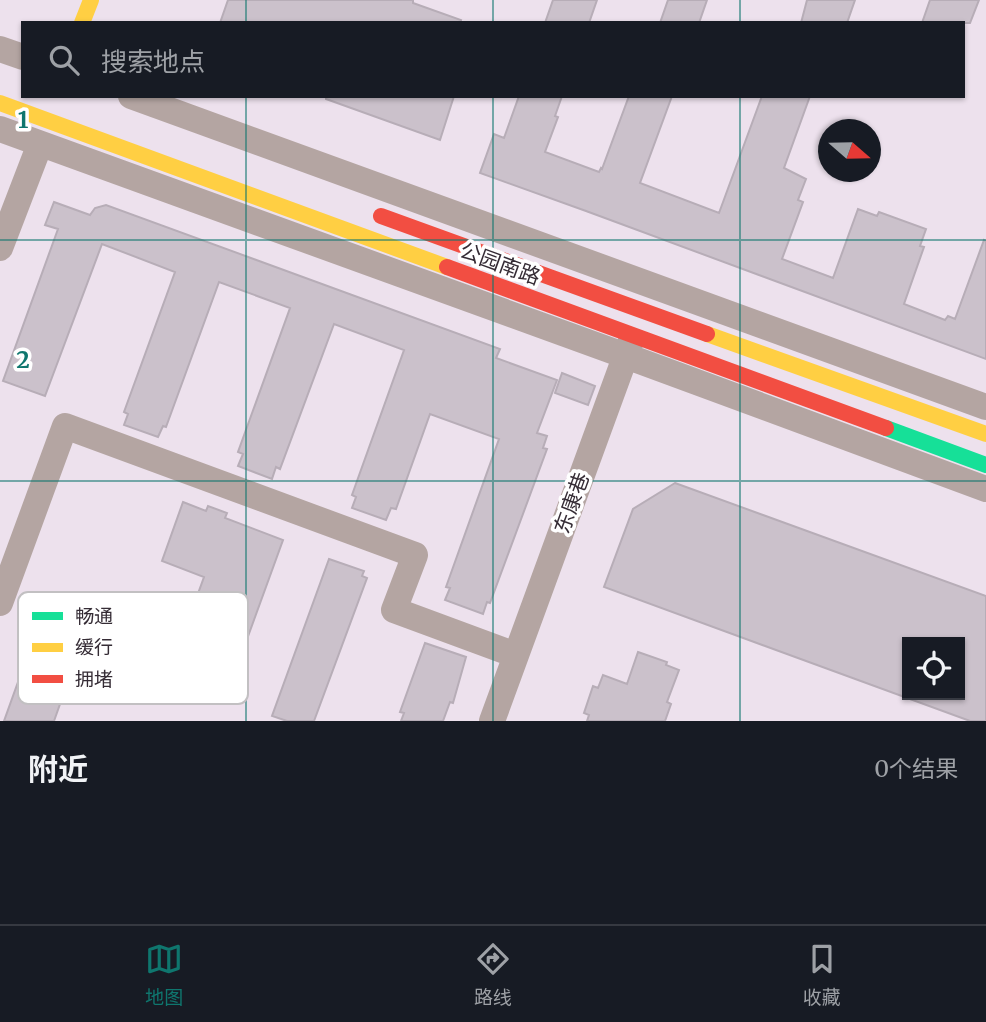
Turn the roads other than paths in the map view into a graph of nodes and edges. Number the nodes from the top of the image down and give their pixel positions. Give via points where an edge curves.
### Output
1 (90, 0) edge
2 (83, 21) edge
3 (0, 49) edge
4 (21, 56) edge
5 (136, 98) edge
6 (0, 103) edge
7 (46, 125) junction
8 (0, 130) edge
9 (368, 211) dead end
10 (0, 248) edge
11 (646, 297) junction
12 (630, 346) junction
13 (986, 407) edge
14 (986, 434) edge
15 (986, 465) edge
16 (986, 489) edge
17 (0, 603) edge
18 (516, 655) junction
19 (492, 721) edge

1 - 2 main road
3 - 4 street
5 - 11 street
6 - 7 main road
7 - 8 street
7 - 10 street
7 - 12 street
9 - 11 main road, 公园南路
11 - 12 street, 东康巷
11 - 13 street
11 - 14 main road, 公园南路
12 - 15 main road
12 - 16 street
12 - 18 street, 东康巷
17 - 18 street via 65,426 415,555 394,610
18 - 19 street, 东康巷

